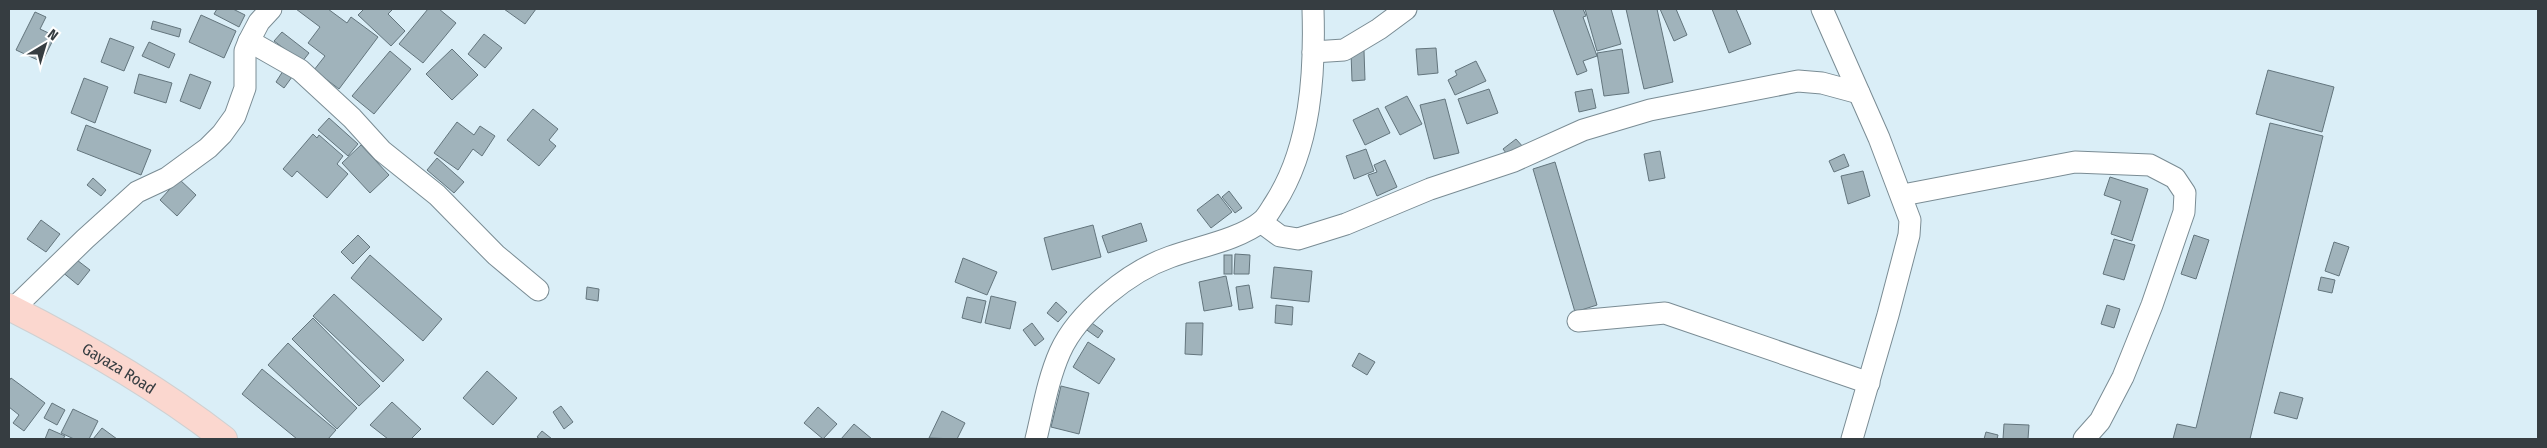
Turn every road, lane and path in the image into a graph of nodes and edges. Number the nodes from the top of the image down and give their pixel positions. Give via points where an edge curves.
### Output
1 (271, 9) edge
2 (1313, 9) edge
3 (1406, 9) edge
4 (1822, 9) edge
5 (249, 41) junction
6 (1313, 52) junction
7 (1859, 93) junction
8 (1902, 195) junction
9 (1261, 222) junction
10 (538, 290) dead end
11 (11, 308) edge
12 (1578, 321) dead end
13 (1869, 383) junction
14 (224, 439) edge
15 (1036, 439) edge
16 (1852, 439) edge
17 (2084, 439) edge

1 - 5 street via 259,22
2 - 6 street
3 - 6 street via 1379,30 1344,50
4 - 7 street
5 - 10 street via 300,70 382,151 437,195 496,256
5 - 11 street via 244,88 235,116 222,134 167,178 137,192
6 - 9 street via 1306,117 1294,168 1288,183
7 - 8 street
7 - 9 street via 1822,83 1798,81 1650,110 1583,130 1514,162 1430,189 1346,224 1298,239 1280,236
8 - 13 street via 1910,220 1909,234
8 - 17 street via 2075,162 2150,165 2175,178 2185,193 2184,212 2152,305 2123,377 2100,421
9 - 15 street via 1142,269 1095,307 1077,326 1060,352
11 - 14 main road, Gayaza Road via 100,354
12 - 13 street via 1665,313
13 - 16 street

